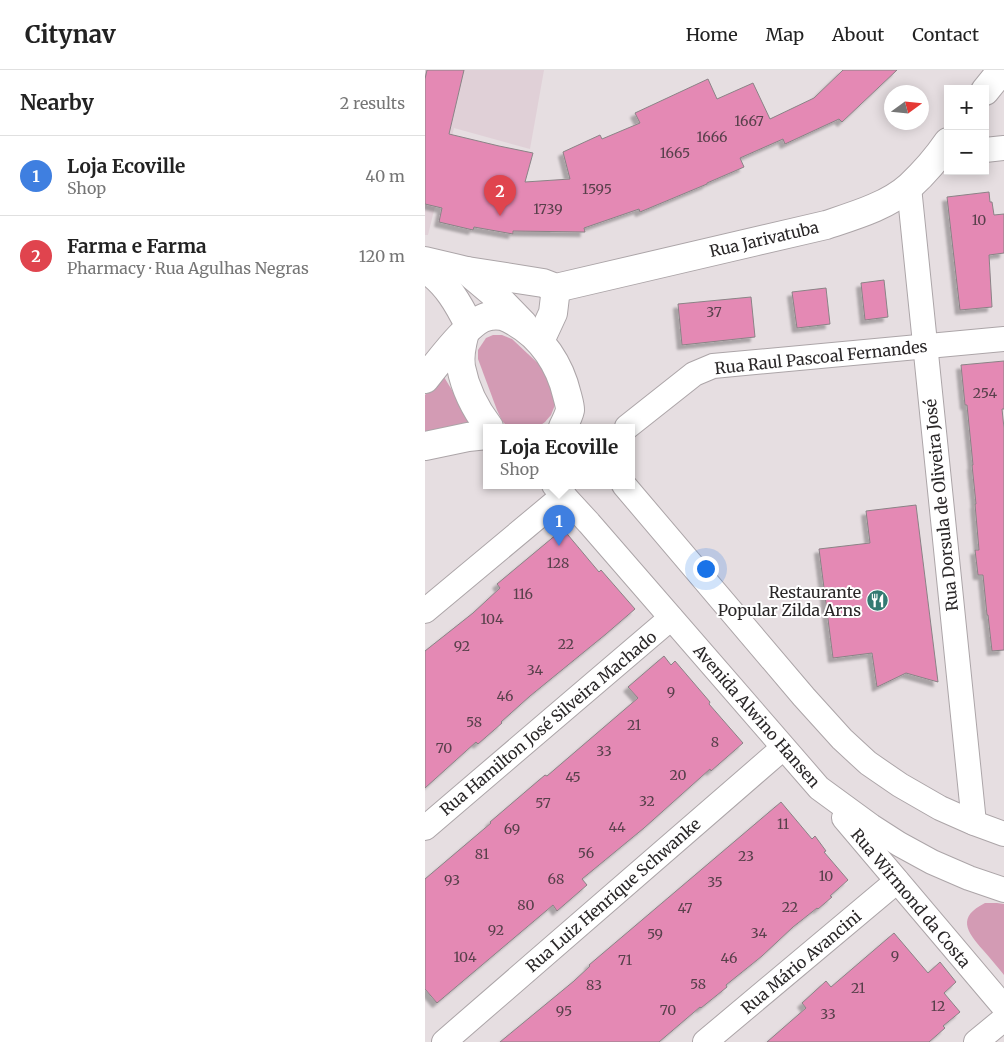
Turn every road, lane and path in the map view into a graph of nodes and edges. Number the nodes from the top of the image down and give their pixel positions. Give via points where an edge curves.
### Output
1 (1002, 70) edge
2 (989, 86) edge
3 (1004, 148) edge
4 (989, 150) edge
5 (944, 151) edge
6 (909, 187) junction
7 (425, 260) edge
8 (425, 268) edge
9 (467, 271) junction
10 (543, 284) junction
11 (482, 319) junction
12 (533, 334) junction
13 (1004, 339) edge
14 (925, 346) junction
15 (425, 379) edge
16 (571, 421) edge
17 (487, 424) edge
18 (631, 424) edge
19 (483, 435) edge
20 (425, 446) edge
21 (627, 489) edge
22 (559, 490) edge
23 (425, 611) edge
24 (671, 618) junction
25 (783, 748) junction
26 (819, 788) junction
27 (974, 823) junction
28 (425, 828) edge
29 (1004, 834) edge
30 (897, 881) junction
31 (1004, 890) edge
32 (1004, 1007) edge
33 (1004, 1019) edge
34 (444, 1042) edge
35 (705, 1042) edge
36 (976, 1042) edge

1 - 2 main road
3 - 4 street
5 - 6 main road, Rua Jarivatuba
6 - 10 main road, Rua Jarivatuba via 885,203 825,225
6 - 14 street, Rua Dorsula de Oliveira José
7 - 9 main road
8 - 11 main road via 442,283 463,312
9 - 10 main road
9 - 11 main road via 492,292
10 - 11 main road, Rua Jarivatuba
10 - 12 main road via 553,313
11 - 12 main road
11 - 15 main road, Rua Jarivatuba
11 - 17 main road via 461,345 460,365 468,390
12 - 16 main road via 551,357 564,382
13 - 14 street, Rua Raul Pascoal Fernandes
14 - 18 street, Rua Raul Pascoal Fernandes via 713,366 694,374
14 - 27 street, Rua Dorsula de Oliveira José
19 - 20 main road
21 - 27 street via 842,739 900,786
22 - 23 street
22 - 24 street, Avenida Alwino Hansen
24 - 25 street, Avenida Alwino Hansen
24 - 28 street, Rua Hamilton José Silveira Machado
25 - 26 street, Avenida Alwino Hansen
25 - 34 street, Rua Luiz Henrique Schwanke
26 - 30 street, Rua Wirmond da Costa
26 - 31 street, Avenida Alwino Hansen via 899,844 932,862
27 - 29 street
30 - 32 street, Rua Wirmond da Costa
30 - 35 street, Rua Mário Avancini
33 - 36 street

